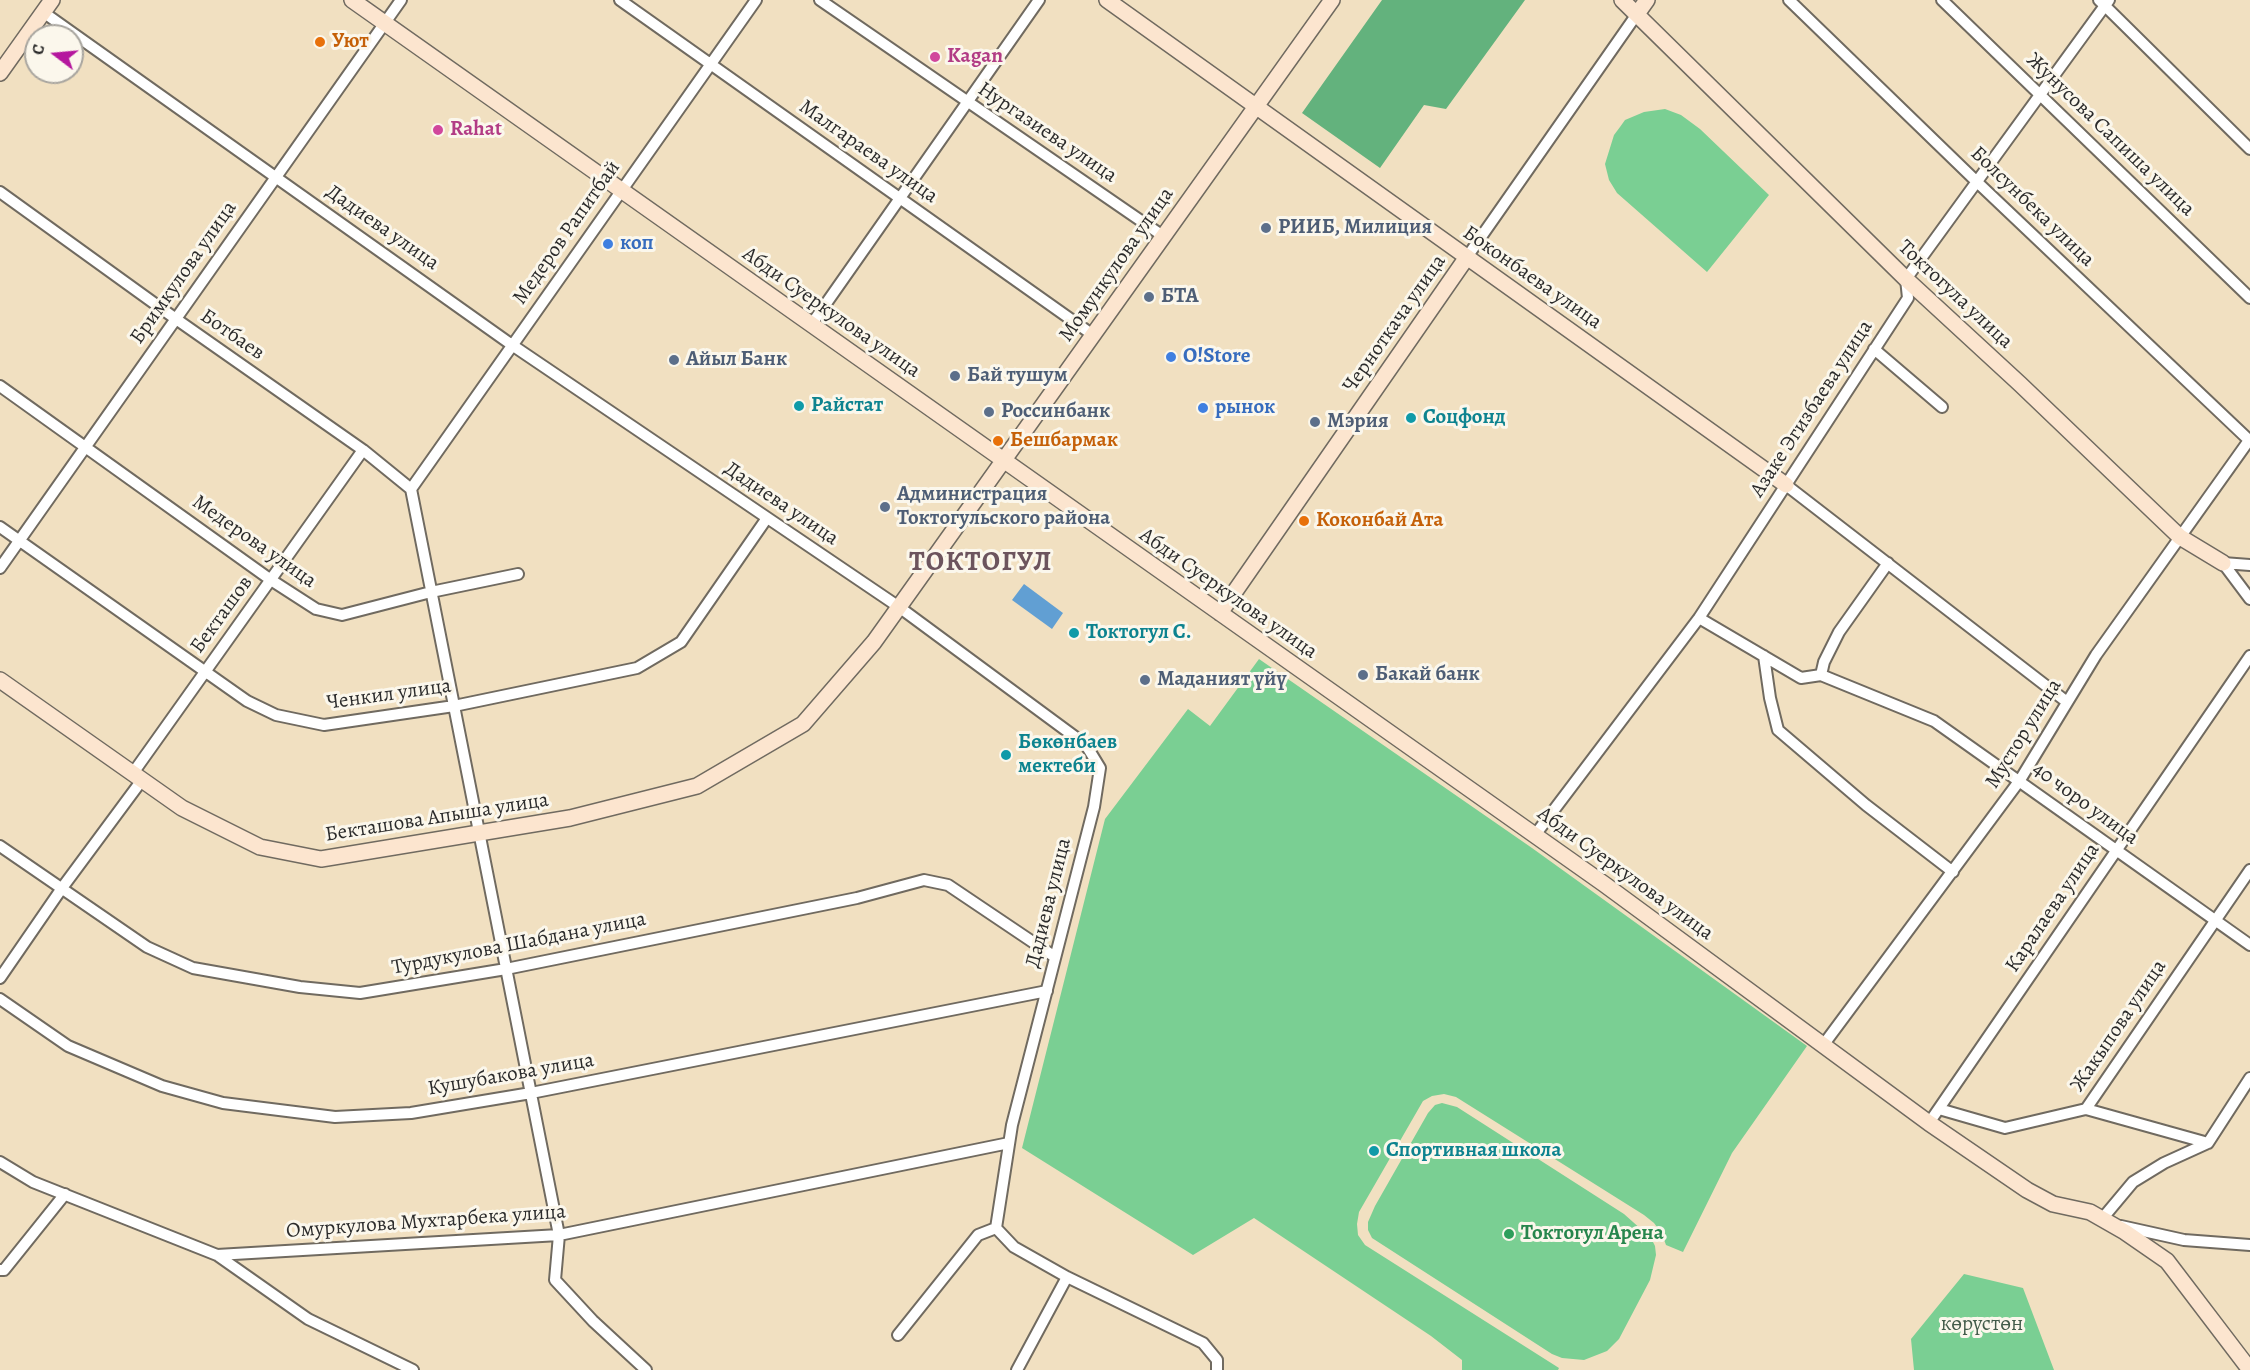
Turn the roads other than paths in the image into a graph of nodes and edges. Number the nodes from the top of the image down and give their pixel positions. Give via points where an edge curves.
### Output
1 (352, 0) edge
2 (401, 0) edge
3 (620, 0) edge
4 (756, 0) edge
5 (820, 0) edge
6 (1039, 0) edge
7 (1107, 0) edge
8 (1332, 0) edge
9 (1622, 0) edge
10 (1647, 0) edge
11 (1789, 0) edge
12 (1942, 0) edge
13 (2104, 2) edge
14 (48, 6) edge
15 (1636, 14) junction
16 (384, 23) junction
17 (710, 65) junction
18 (0, 73) edge
19 (2040, 94) junction
20 (966, 102) junction
21 (1256, 106) junction
22 (2250, 149) edge
23 (276, 177) junction
24 (1977, 182) junction
25 (621, 191) junction
26 (0, 192) edge
27 (900, 197) junction
28 (1163, 236) junction
29 (1467, 257) junction
30 (1906, 279) junction
31 (2250, 298) edge
32 (176, 319) junction
33 (811, 325) junction
34 (1093, 335) junction
35 (512, 345) junction
36 (1874, 349) junction
37 (0, 386) edge
38 (1942, 407) dead end
39 (2250, 440) edge
40 (86, 447) junction
41 (363, 450) junction
42 (1003, 461) junction
43 (1786, 485) junction
44 (411, 489) junction
45 (767, 518) junction
46 (0, 527) edge
47 (2180, 537) junction
48 (20, 540) junction
49 (1888, 563) junction
50 (2223, 563) junction
51 (2250, 564) edge
52 (0, 568) edge
53 (518, 574) dead end
54 (271, 580) junction
55 (432, 592) junction
56 (2250, 599) edge
57 (899, 607) junction
58 (1220, 613) junction
59 (1699, 618) junction
60 (874, 642) joint
61 (1764, 656) junction
62 (2250, 656) edge
63 (206, 671) junction
64 (1821, 675) junction
65 (0, 680) edge
66 (2067, 702) junction
67 (454, 706) junction
68 (137, 777) junction
69 (2020, 780) junction
70 (479, 833) junction
71 (1535, 835) junction
72 (0, 846) edge
73 (2117, 850) junction
74 (2250, 870) edge
75 (1953, 872) junction
76 (62, 888) junction
77 (2215, 921) junction
78 (2250, 945) edge
79 (1055, 957) junction
80 (506, 969) junction
81 (0, 978) edge
82 (1047, 991) junction
83 (0, 999) edge
84 (1824, 1044) junction
85 (2250, 1078) edge
86 (531, 1093) junction
87 (1940, 1108) junction
88 (2086, 1109) junction
89 (1929, 1123) junction
90 (1009, 1143) junction
91 (2208, 1143) junction
92 (0, 1162) edge
93 (65, 1194) junction
94 (2106, 1221) junction
95 (996, 1228) junction
96 (559, 1236) junction
97 (2250, 1245) edge
98 (217, 1255) junction
99 (0, 1270) edge
100 (1066, 1277) junction
101 (898, 1335) dead end
102 (413, 1370) edge
103 (646, 1370) edge
104 (1017, 1370) edge
105 (1217, 1370) edge
106 (2250, 1370) edge

1 - 16 street, Абди Суеркулова улица
2 - 16 street, Бримкулова улица
3 - 17 street, Малгараева улица
4 - 17 street, Медеров Рапитбай
5 - 20 street, Нургазиева улица
6 - 20 street
7 - 21 street, Боконбаева улица
8 - 21 street, Момункулова улица
9 - 15 street, Токтогула улица
10 - 15 street, Черноткача улица
11 - 24 street, Болсунбека улица
12 - 19 street, Жунусова Сапиша улица
13 - 19 street, Азаке Эгизбаева улица
13 - 22 street
14 - 18 street
14 - 23 street, Дадиева улица
15 - 29 street, Черноткача улица
15 - 30 street, Токтогула улица
16 - 23 street, Бримкулова улица
16 - 25 street, Абди Суеркулова улица
17 - 25 street, Медеров Рапитбай
17 - 27 street, Малгараева улица
19 - 24 street, Азаке Эгизбаева улица
19 - 31 street, Жунусова Сапиша улица
20 - 27 street
20 - 28 street, Нургазиева улица
21 - 28 street, Момункулова улица
21 - 29 street, Боконбаева улица
23 - 32 street, Бримкулова улица
23 - 35 street, Дадиева улица
24 - 30 street, Азаке Эгизбаева улица
24 - 39 street, Болсунбека улица
25 - 33 street, Абди Суеркулова улица
25 - 35 street, Медеров Рапитбай
26 - 32 street, Ботбаев
27 - 33 street
27 - 34 street, Малгараева улица
28 - 34 street, Момункулова улица
29 - 43 street, Боконбаева улица
29 - 58 street, Черноткача улица
30 - 36 street, Азаке Эгизбаева улица via 1908,298
30 - 47 street, Токтогула улица
32 - 40 street, Бримкулова улица
32 - 41 street, Ботбаев
33 - 42 street, Абди Суеркулова улица
34 - 42 street, Момункулова улица
35 - 44 street, Медеров Рапитбай
35 - 45 street, Дадиева улица
36 - 38 street
36 - 43 street, Азаке Эгизбаева улица
37 - 40 street, Медерова улица
39 - 47 street, Мустор улица
40 - 48 street, Бримкулова улица
40 - 54 street, Медерова улица
41 - 44 street, Ботбаев
41 - 54 street, Бекташов
42 - 57 street, Момункулова улица
42 - 58 street, Абди Суеркулова улица
43 - 49 street
43 - 59 street, Азаке Эгизбаева улица
44 - 55 street
45 - 57 street, Дадиева улица
45 - 67 street, Ченкил улица via 681,642 637,668
46 - 48 street, Ченкил улица
47 - 50 street, Токтогула улица
47 - 66 street, Мустор улица
48 - 52 street, Бримкулова улица
48 - 63 street, Ченкил улица
49 - 64 street via 1839,632
49 - 66 street
50 - 51 street
50 - 56 street, Токтогула улица
53 - 55 street, Медерова улица
54 - 55 street, Медерова улица via 316,609 342,615
54 - 63 street, Бекташов
55 - 67 street
57 - 60 street, Момункулова улица
57 - 79 street, Дадиева улица via 1086,745 1100,768 1094,807
58 - 71 street, Абди Суеркулова улица
59 - 61 street, 40 чоро улица
59 - 71 street, Азаке Эгизбаева улица
60 - 70 street, Бекташова Апыша улица via 803,724 698,786 570,818
61 - 64 street, 40 чоро улица via 1801,678
61 - 75 street via 1778,730
62 - 73 street, Каралаева улица
63 - 67 street, Ченкил улица via 247,701 276,715 324,725
63 - 68 street, Бекташов
64 - 69 street, 40 чоро улица via 1934,722
65 - 68 street, Бекташова Апыша улица
66 - 69 street, Мустор улица
67 - 70 street
68 - 70 street, Бекташова Апыша улица via 182,808 260,847 321,859
68 - 76 street, Бекташов
69 - 73 street, 40 чоро улица
69 - 75 street, Мустор улица
70 - 80 street
71 - 84 street, Абди Суеркулова улица
72 - 76 street, Турдукулова Шабдана улица
73 - 77 street, 40 чоро улица
73 - 87 street, Каралаева улица
74 - 77 street, Жакыпова улица
75 - 84 street, Мустор улица
76 - 80 street, Турдукулова Шабдана улица via 147,947 193,968 214,972 360,993
76 - 81 street, Бекташов
77 - 78 street, 40 чоро улица
77 - 88 street, Жакыпова улица
79 - 80 street, Турдукулова Шабдана улица via 948,885 924,880 857,898
79 - 82 street, Дадиева улица
80 - 86 street
82 - 86 street, Кушубакова улица
82 - 90 street, Дадиева улица
83 - 86 street, Кушубакова улица via 68,1046 162,1086 223,1103 335,1117 411,1113
84 - 89 street, Абди Суеркулова улица
85 - 91 street
86 - 96 street
87 - 88 street, Жакыпова улица via 2005,1128
87 - 89 street, Каралаева улица
88 - 91 street
89 - 94 street, Абди Суеркулова улица via 2053,1204 2090,1212
90 - 95 street, Дадиева улица
90 - 96 street, Омуркулова Мухтарбека улица
91 - 94 street via 2133,1182
92 - 93 street, Омуркулова Мухтарбека улица via 33,1182
93 - 98 street, Омуркулова Мухтарбека улица
93 - 99 street via 4,1270
94 - 97 street via 2184,1240
94 - 106 street, Абди Суеркулова улица via 2167,1261
95 - 100 street via 1014,1247
95 - 101 street via 978,1235
96 - 98 street, Омуркулова Мухтарбека улица
96 - 103 street via 555,1280
98 - 102 street via 308,1319
100 - 104 street
100 - 105 street via 1203,1342 1217,1360

